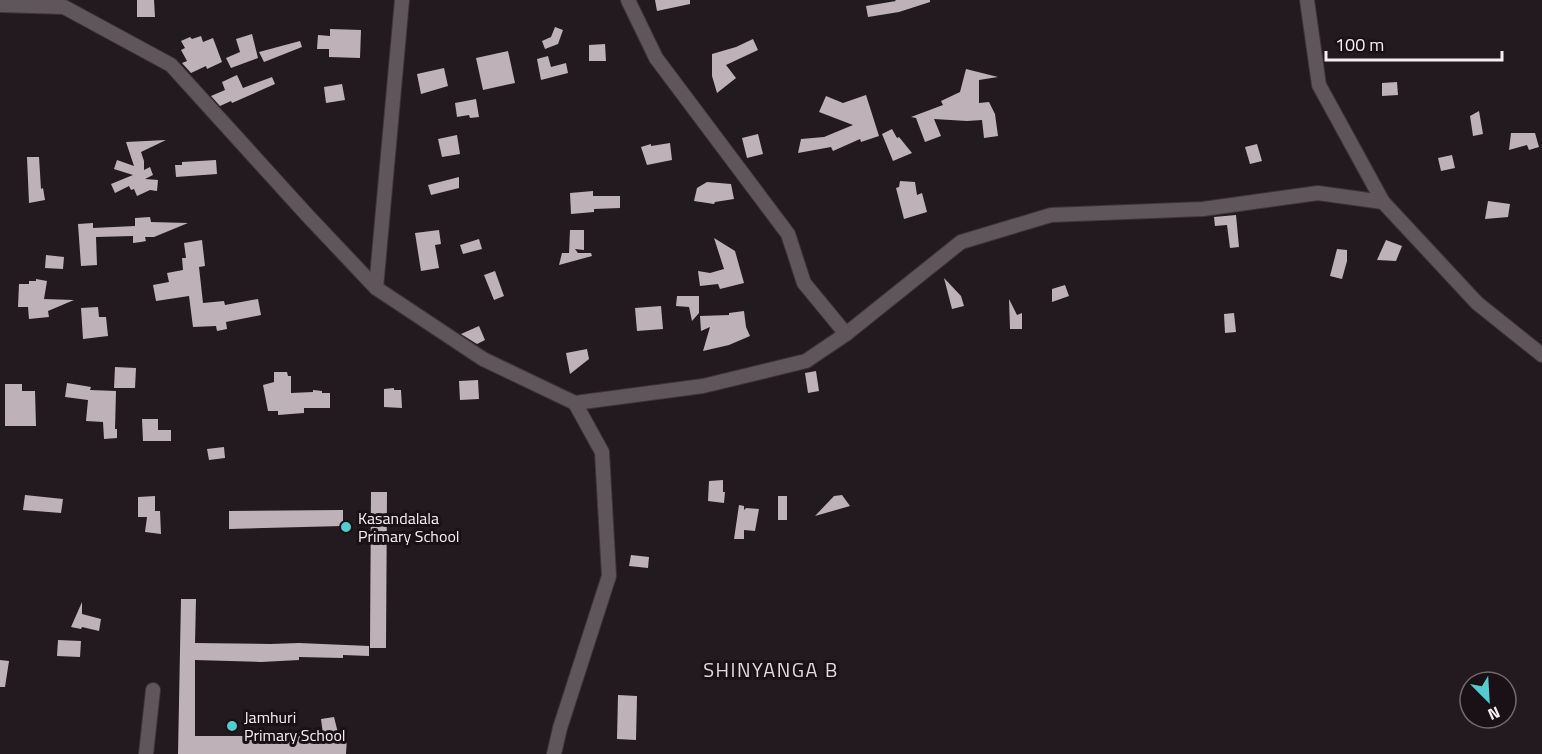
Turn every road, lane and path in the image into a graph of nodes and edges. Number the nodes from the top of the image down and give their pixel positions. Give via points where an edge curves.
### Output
1 (402, 0) edge
2 (628, 0) edge
3 (1307, 0) edge
4 (0, 5) edge
5 (1383, 202) junction
6 (376, 288) junction
7 (846, 334) junction
8 (1542, 355) edge
9 (574, 403) junction
10 (153, 690) dead end
11 (146, 754) edge
12 (554, 754) edge

1 - 6 street
2 - 7 street via 656,58 788,234 804,283
3 - 5 street via 1319,86
4 - 6 street via 64,8 171,65
5 - 7 street via 1318,193 1203,209 1051,215 962,242
5 - 8 street via 1477,303
6 - 9 street via 483,359
7 - 9 street via 806,361 703,386
9 - 12 street via 602,452 609,576
10 - 11 street

